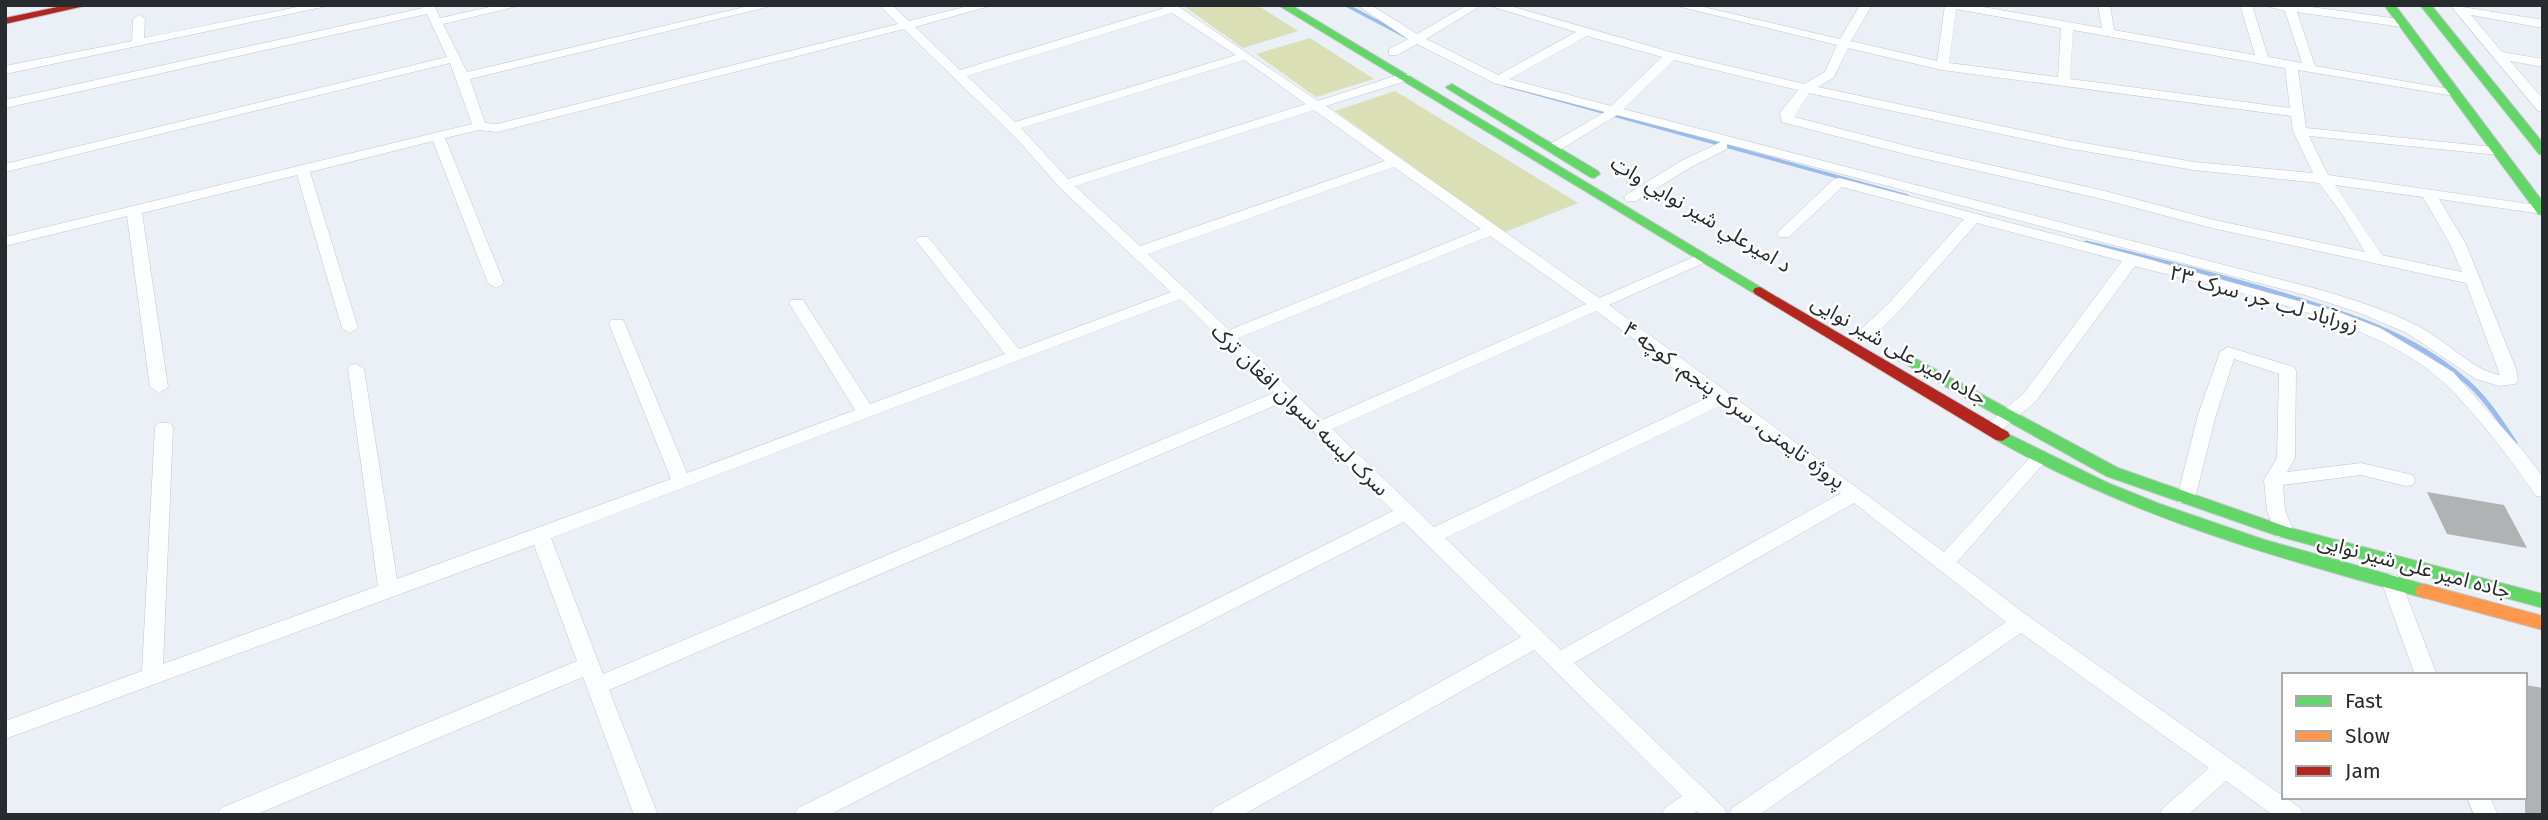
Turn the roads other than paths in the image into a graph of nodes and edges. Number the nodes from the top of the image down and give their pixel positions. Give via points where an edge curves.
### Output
1 (51, 5) edge
2 (84, 5) edge
3 (326, 5) edge
4 (516, 5) edge
5 (769, 5) edge
6 (885, 5) edge
7 (986, 5) edge
8 (1283, 5) edge
9 (1315, 5) edge
10 (1363, 5) edge
11 (1476, 5) edge
12 (1493, 5) edge
13 (1679, 5) edge
14 (1866, 5) edge
15 (1951, 5) edge
16 (2104, 5) edge
17 (2246, 5) edge
18 (2269, 5) edge
19 (2389, 5) edge
20 (2425, 5) edge
21 (429, 7) edge
22 (1171, 7) edge
23 (2290, 8) junction
24 (2458, 8) edge
25 (5, 14) edge
26 (139, 19) dead end
27 (5, 21) edge
28 (437, 22) junction
29 (2402, 23) junction
30 (2543, 24) edge
31 (2067, 26) junction
32 (908, 27) junction
33 (1587, 31) junction
34 (1360, 32) dead end
35 (2109, 34) junction
36 (1413, 40) junction
37 (138, 44) junction
38 (1843, 45) junction
39 (1388, 48) joint
40 (2498, 55) junction
41 (1246, 56) junction
42 (1671, 56) junction
43 (453, 59) junction
44 (2263, 60) junction
45 (2543, 63) edge
46 (2291, 65) junction
47 (1942, 66) junction
48 (2310, 68) junction
49 (5, 70) edge
50 (1410, 71) junction
51 (958, 75) junction
52 (463, 77) junction
53 (1439, 79) dead end
54 (1498, 80) junction
55 (2064, 80) junction
56 (1806, 88) junction
57 (2455, 94) junction
58 (5, 104) edge
59 (1315, 107) junction
60 (2543, 108) edge
61 (1610, 113) junction
62 (2298, 113) junction
63 (479, 126) junction
64 (1011, 127) junction
65 (2300, 131) junction
66 (438, 138) junction
67 (1722, 146) dead end
68 (1553, 148) junction
69 (2543, 150) edge
70 (2498, 151) junction
71 (1393, 163) junction
72 (5, 168) edge
73 (302, 169) junction
74 (2326, 179) junction
75 (1065, 185) junction
76 (2428, 194) junction
77 (1631, 198) junction
78 (134, 211) junction
79 (2542, 211) edge
80 (1972, 219) junction
81 (1491, 230) junction
82 (1784, 234) dead end
83 (923, 240) dead end
84 (5, 242) edge
85 (1139, 251) junction
86 (1703, 258) junction
87 (2131, 260) junction
88 (2377, 260) junction
89 (2471, 279) junction
90 (496, 283) dead end
91 (1182, 293) junction
92 (797, 303) dead end
93 (1597, 304) junction
94 (617, 324) dead end
95 (350, 328) dead end
96 (1864, 335) junction
97 (1225, 337) junction
98 (1015, 355) junction
99 (356, 369) dead end
100 (159, 387) dead end
101 (1284, 395) junction
102 (1724, 397) junction
103 (865, 411) junction
104 (2007, 416) junction
105 (164, 427) dead end
106 (1319, 428) junction
107 (1992, 429) junction
108 (2039, 458) junction
109 (2273, 480) junction
110 (2406, 480) dead end
111 (681, 481) junction
112 (2543, 491) edge
113 (1855, 494) junction
114 (2186, 498) junction
115 (1405, 513) junction
116 (2284, 531) junction
117 (540, 535) junction
118 (1431, 537) junction
119 (1945, 563) junction
120 (2391, 581) junction
121 (389, 591) junction
122 (2543, 601) edge
123 (2021, 622) junction
124 (2543, 623) edge
125 (1535, 639) junction
126 (1560, 661) junction
127 (2425, 673) edge
128 (152, 675) junction
129 (595, 675) junction
130 (5, 730) edge
131 (2224, 769) junction
132 (1698, 798) junction
133 (2479, 799) edge
134 (229, 815) edge
135 (646, 815) edge
136 (807, 815) edge
137 (1222, 815) edge
138 (1673, 815) edge
139 (1716, 815) edge
140 (1740, 815) edge
141 (2171, 815) edge
142 (2292, 815) edge
143 (2486, 815) edge

1 - 25 main road
2 - 27 main road
3 - 37 street
4 - 28 street
5 - 52 street
6 - 32 street, سرک لیسه نسوان افغان‌ ترک
7 - 32 street
8 - 50 main road, جاده امیر علی شیر نوایی
9 - 34 main road
10 - 36 street
11 - 36 street
12 - 33 street
13 - 38 street
14 - 38 street
15 - 31 street
15 - 47 street
16 - 35 street
17 - 44 street
18 - 23 street
19 - 29 main road
20 - 69 main road
21 - 28 street
21 - 58 street
22 - 41 street, پروژه تایمنی، سرک پنجم، کوچه ۴
22 - 51 street
23 - 29 street
23 - 48 street
24 - 30 street
24 - 40 street
26 - 37 street
28 - 43 street
29 - 57 main road
31 - 35 street
31 - 55 street
32 - 51 street, سرک لیسه نسوان افغان‌ ترک
32 - 63 street via 497,128
33 - 42 street
33 - 54 street
35 - 44 street
36 - 39 street
36 - 54 street
37 - 49 street
38 - 47 street
38 - 56 street via 1830,74
39 - 50 main road
40 - 45 street
40 - 60 street
41 - 59 street, پروژه تایمنی، سرک پنجم، کوچه ۴
41 - 64 street
42 - 56 street
42 - 61 street
43 - 52 street
43 - 72 street
44 - 46 street
46 - 48 street
46 - 62 street
47 - 55 street
48 - 57 street
50 - 59 street
50 - 86 main road, جاده امیر علی شیر نوایی
51 - 64 street, سرک لیسه نسوان افغان‌ ترک
52 - 63 street
53 - 68 main road, د امیرعلي شیر نوايي واټ
54 - 61 street
55 - 62 street
56 - 74 street via 2194,166
56 - 88 street via 1787,119
57 - 70 main road
59 - 71 street, پروژه تایمنی، سرک پنجم، کوچه ۴
59 - 75 street
61 - 68 street
61 - 89 street via 2321,295 2415,330 2481,376 2510,380
62 - 65 street
63 - 66 street
64 - 75 street, سرک لیسه نسوان افغان‌ ترک
65 - 70 street
65 - 74 street
66 - 73 street
66 - 90 street
67 - 77 street
68 - 77 main road, د امیرعلي شیر نوايي واټ
70 - 79 main road
71 - 81 street, پروژه تایمنی، سرک پنجم، کوچه ۴
71 - 85 street
73 - 78 street
73 - 95 street
74 - 76 street
74 - 88 street
75 - 85 street, سرک لیسه نسوان افغان‌ ترک
76 - 79 street
76 - 89 street via 2458,244
77 - 96 main road, د امیرعلي شیر نوايي واټ
78 - 84 street
78 - 100 street
80 - 82 street, زورآباد لب جر، سرک ۲۳ via 1839,182
80 - 87 street, زورآباد لب جر، سرک ۲۳
80 - 96 street
81 - 93 street, پروژه تایمنی، سرک پنجم، کوچه ۴
81 - 97 street
83 - 98 street
85 - 91 street, سرک لیسه نسوان افغان‌ ترک
86 - 93 street
86 - 107 main road, جاده امیر علی شیر نوایی
87 - 104 street via 2030,397
87 - 112 street, زورآباد لب جر، سرک ۲۳ via 2335,316 2404,348 2447,376
88 - 89 street
91 - 97 street, سرک لیسه نسوان افغان‌ ترک
91 - 98 street
92 - 103 street
93 - 102 street, پروژه تایمنی، سرک پنجم، کوچه ۴
93 - 106 street
94 - 111 street
96 - 104 main road, د امیرعلي شیر نوايي واټ
97 - 101 street, سرک لیسه نسوان افغان‌ ترک
98 - 103 street
99 - 121 street
101 - 106 street, سرک لیسه نسوان افغان‌ ترک
101 - 129 street
102 - 113 street, پروژه تایمنی، سرک پنجم، کوچه ۴
102 - 118 street
103 - 111 street
104 - 107 street
104 - 114 main road, د امیرعلي شیر نوايي واټ via 2112,472
105 - 128 street
106 - 115 street, سرک لیسه نسوان افغان‌ ترک
107 - 108 main road, جاده امیر علی شیر نوایی
108 - 119 street
108 - 120 main road, جاده امیر علی شیر نوایی via 2097,486 2232,537
109 - 110 street via 2361,469
109 - 114 street via 2286,458 2288,371 2228,352
109 - 116 street via 2276,511
111 - 117 street
113 - 119 street, پروژه تایمنی، سرک پنجم، کوچه ۴
113 - 126 street
114 - 116 main road, د امیرعلي شیر نوايي واټ
115 - 118 street, سرک لیسه نسوان افغان‌ ترک
115 - 136 street
116 - 122 main road, د امیرعلي شیر نوايي واټ
117 - 121 street
117 - 129 street
118 - 125 street, سرک لیسه نسوان افغان‌ ترک
119 - 123 street, پروژه تایمنی، سرک پنجم، کوچه ۴
120 - 124 main road, جاده امیر علی شیر نوایی
120 - 127 street
121 - 128 street
123 - 131 street, پروژه تایمنی، سرک پنجم، کوچه ۴
123 - 140 street
125 - 126 street, سرک لیسه نسوان افغان‌ ترک
125 - 137 street
126 - 132 street, سرک لیسه نسوان افغان‌ ترک
128 - 130 street
129 - 134 street
129 - 135 street
131 - 141 street
131 - 142 street, پروژه تایمنی، سرک پنجم، کوچه ۴
132 - 138 street
132 - 139 street, سرک لیسه نسوان افغان‌ ترک
133 - 143 street

